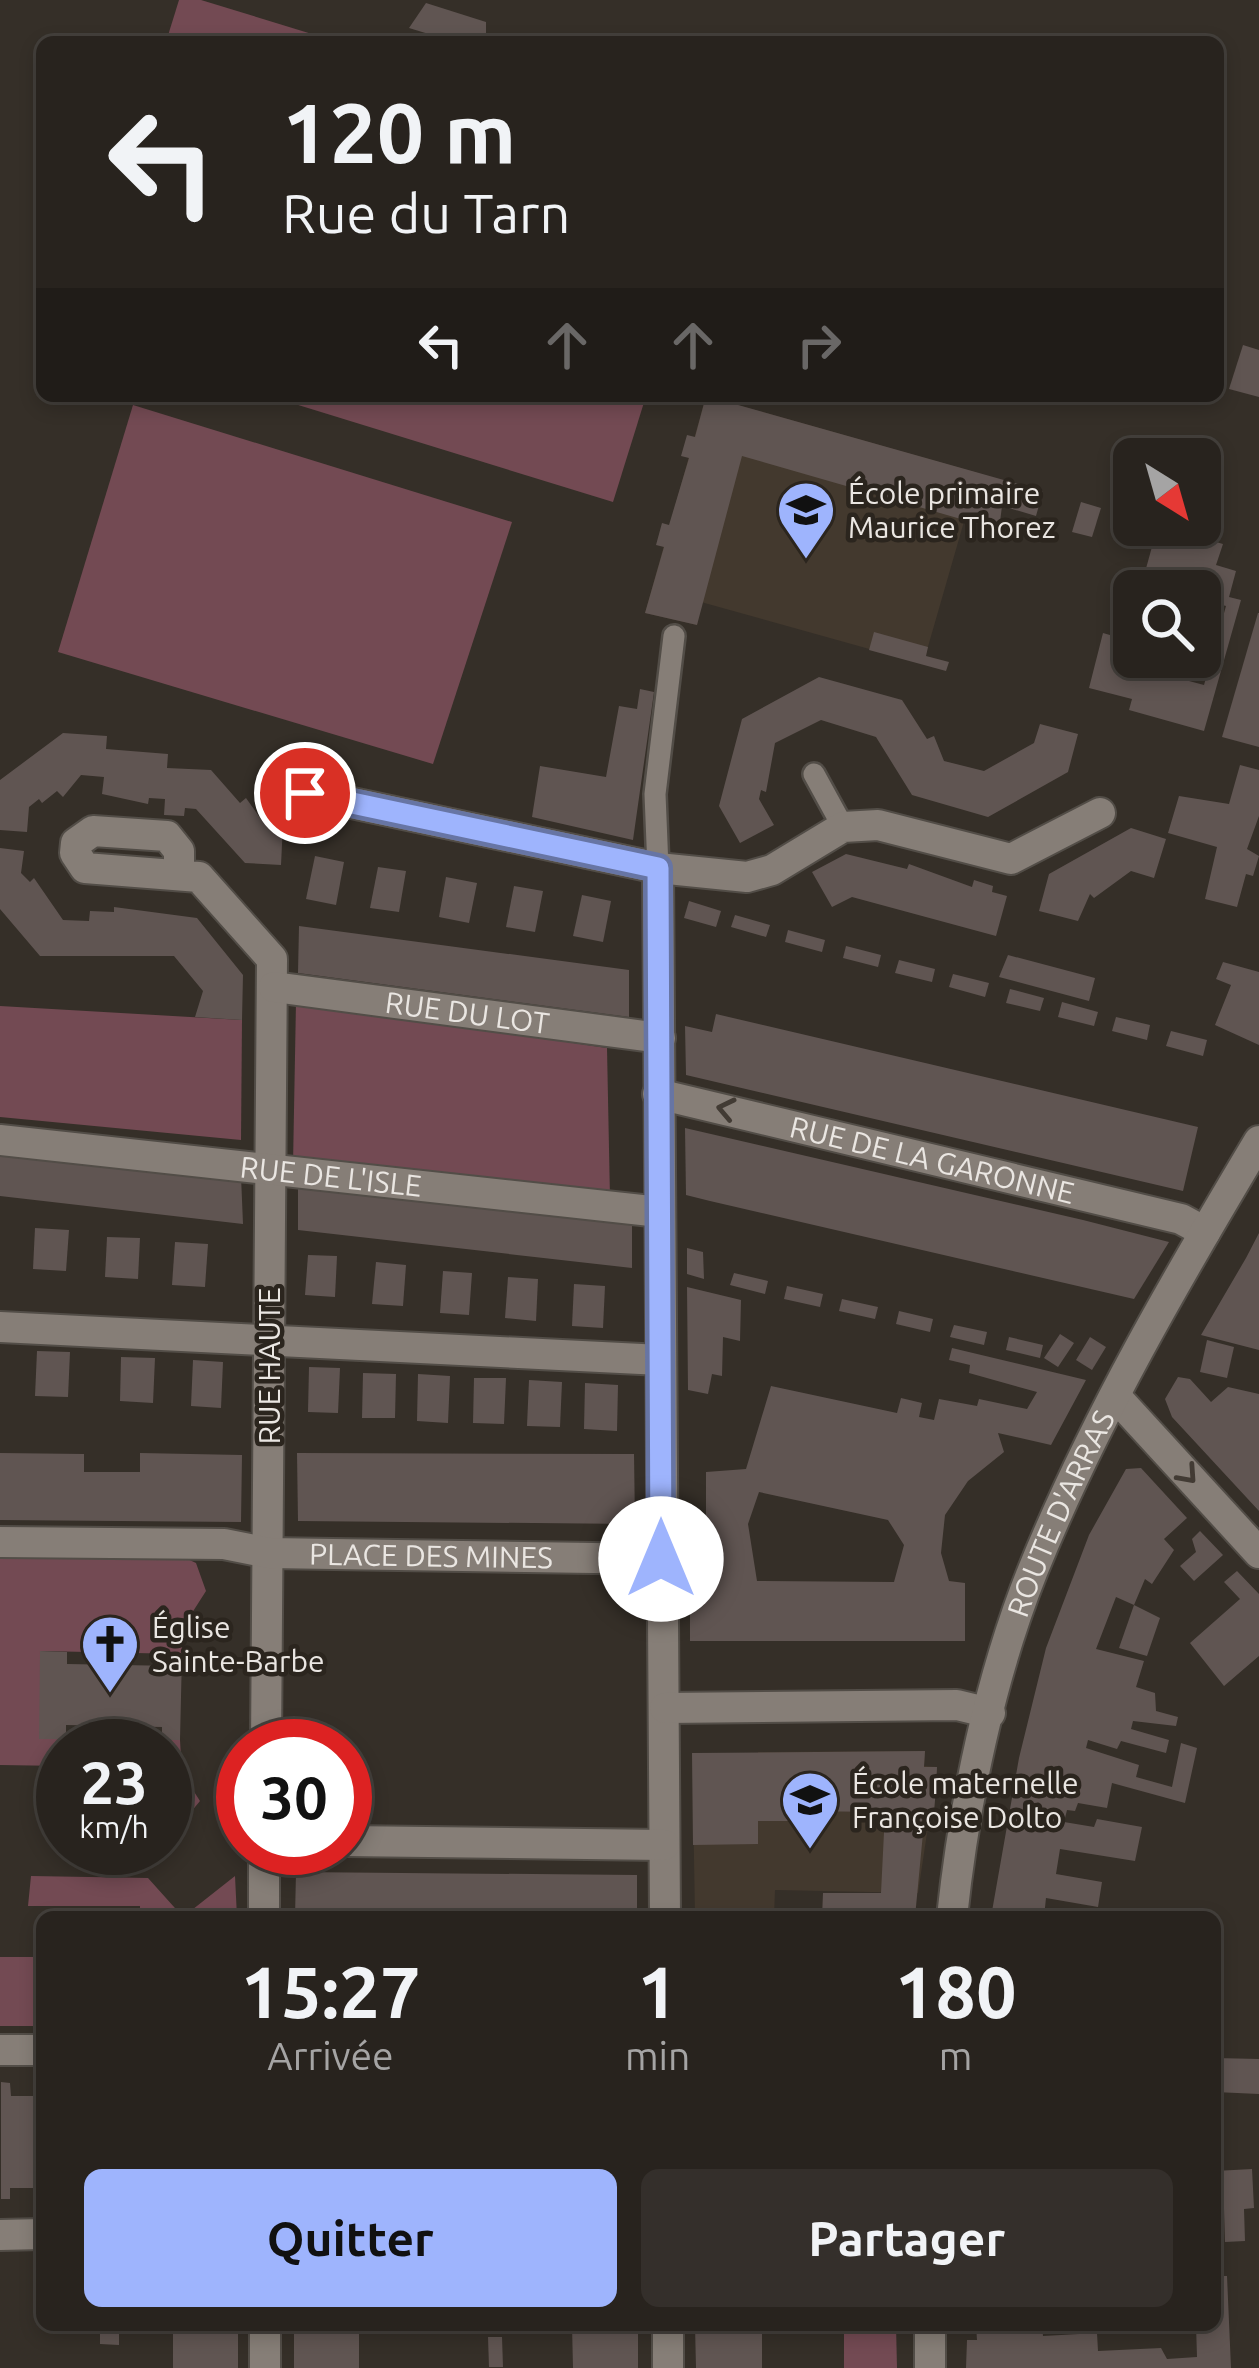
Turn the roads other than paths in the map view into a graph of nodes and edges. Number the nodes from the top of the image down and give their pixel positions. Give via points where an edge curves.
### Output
1 (674, 636) dead end
2 (814, 774) dead end
3 (305, 793) dead end
4 (1100, 813) dead end
5 (843, 827) junction
6 (658, 868) junction
7 (179, 873) dead end
8 (274, 987) junction
9 (660, 1038) junction
10 (658, 1094) junction
11 (0, 1140) edge
12 (1259, 1141) edge
13 (270, 1171) junction
14 (660, 1212) junction
15 (1205, 1232) junction
16 (0, 1327) edge
17 (268, 1342) junction
18 (661, 1360) junction
19 (1116, 1397) junction
20 (0, 1542) edge
21 (269, 1553) junction
22 (1259, 1553) edge
23 (661, 1559) junction
24 (665, 1708) junction
25 (990, 1713) junction
26 (266, 1719) edge
27 (372, 1841) edge
28 (664, 1845) junction
29 (264, 1875) edge
30 (264, 1911) edge
31 (665, 1911) edge
32 (953, 1911) edge
33 (0, 2050) edge
34 (36, 2050) edge
35 (0, 2234) edge
36 (36, 2234) edge
37 (265, 2331) edge
38 (668, 2331) edge
39 (930, 2331) edge
40 (265, 2368) edge
41 (668, 2368) edge
42 (930, 2368) edge

1 - 6 lane via 655,794
2 - 5 lane
3 - 6 street
4 - 5 street via 1011,860 878,825
5 - 6 street via 747,877
6 - 9 street
7 - 8 street via 199,877 272,959
8 - 9 street, RUE DU LOT
8 - 13 street, RUE HAUTE
9 - 10 street
10 - 14 street
15 -> 10 street, RUE DE LA GARONNE via 1181,1219
11 - 13 street, RUE DE L'ISLE
12 - 15 street, ROUTE D'ARRAS
13 - 14 street, RUE DE L'ISLE
13 - 17 street, RUE HAUTE
14 - 18 street
15 - 19 street, ROUTE D'ARRAS
16 - 17 street
17 - 18 street
17 - 21 street, RUE HAUTE
18 - 23 street
19 -> 22 street
19 - 25 street, ROUTE D'ARRAS via 1034,1569
20 - 21 street, PLACE DES MINES via 224,1544
21 - 23 street, PLACE DES MINES
21 - 26 street, RUE HAUTE
23 - 24 street
24 - 25 street via 957,1705
24 - 28 street
25 - 32 street, ROUTE D'ARRAS
27 - 28 street
28 - 31 street
29 - 30 street
33 - 34 street
35 - 36 street
37 - 40 street
38 - 41 street
39 - 42 street

